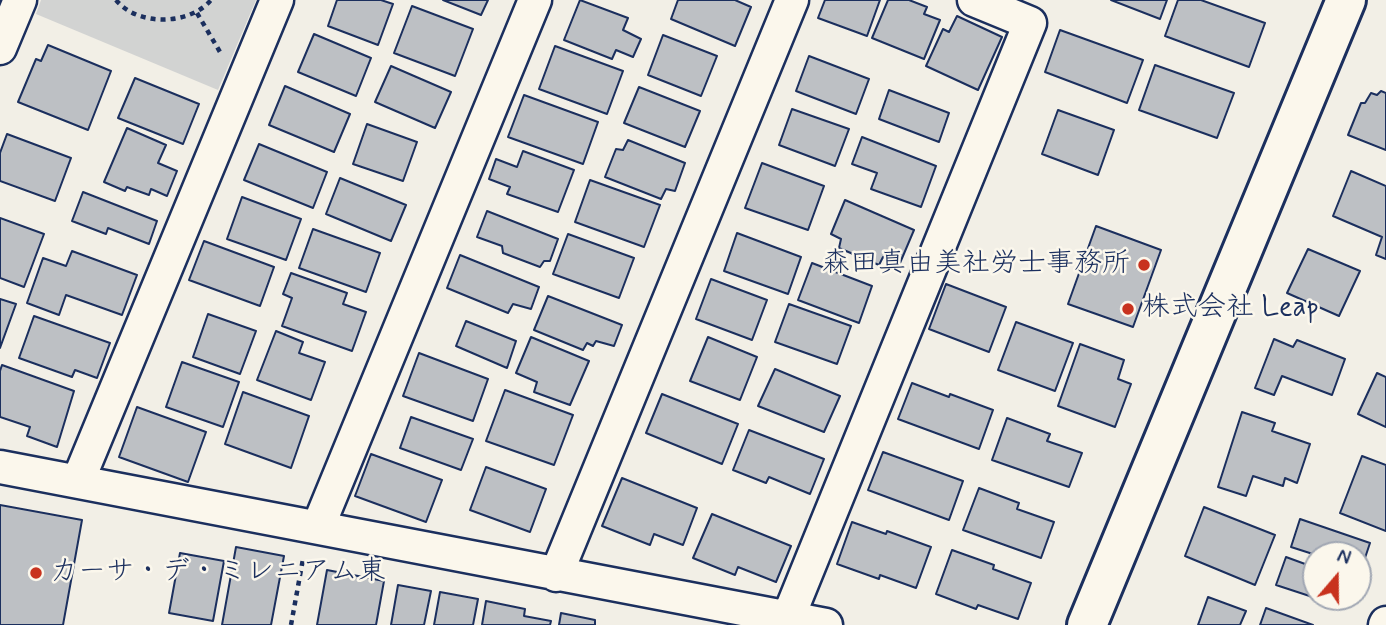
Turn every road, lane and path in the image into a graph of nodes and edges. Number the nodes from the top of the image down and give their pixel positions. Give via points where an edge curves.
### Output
1 (20, 0) edge
2 (116, 0) edge
3 (212, 0) edge
4 (277, 0) edge
5 (535, 0) edge
6 (792, 0) edge
7 (974, 0) edge
8 (1346, 0) edge
9 (0, 48) edge
10 (0, 467) edge
11 (78, 481) junction
12 (318, 527) junction
13 (555, 575) junction
14 (788, 618) junction
15 (291, 625) edge
16 (826, 625) edge
17 (1087, 625) edge

1 - 9 street
2 - 3 path via 142,16 162,20 197,13
4 - 11 street
5 - 12 street
6 - 13 street
7 - 14 street via 1030,23
8 - 17 street
10 - 11 street
11 - 12 street
12 - 13 street
12 - 15 path via 305,545
13 - 14 street
14 - 16 street

